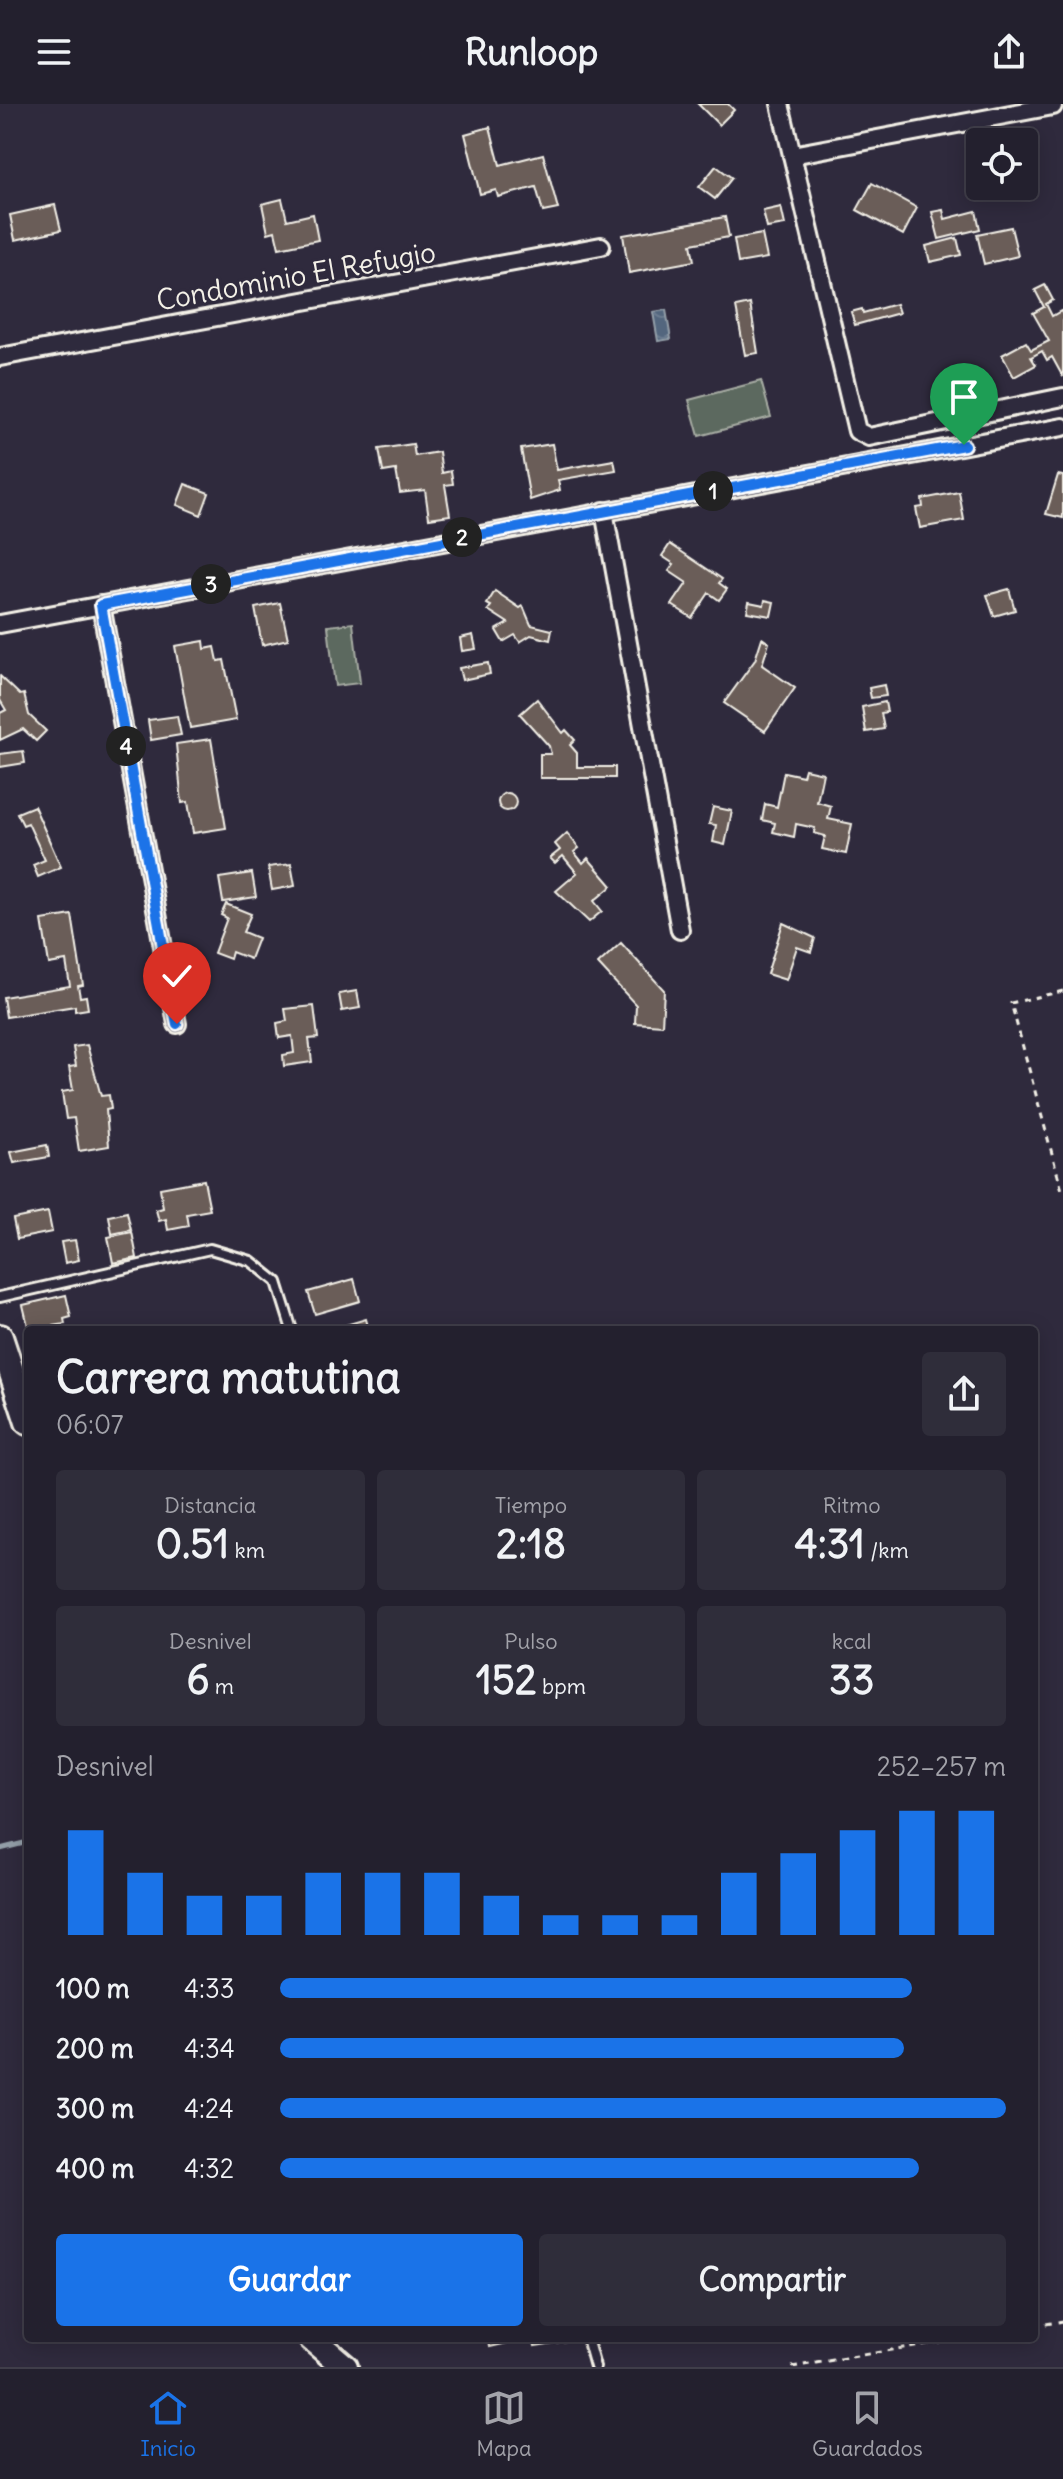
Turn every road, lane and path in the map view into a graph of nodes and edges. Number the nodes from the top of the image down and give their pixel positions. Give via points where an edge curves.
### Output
1 (780, 104) edge
2 (1053, 106) dead end
3 (792, 155) junction
4 (601, 246) dead end
5 (0, 357) edge
6 (1063, 397) edge
7 (1063, 427) edge
8 (604, 511) junction
9 (101, 605) junction
10 (0, 624) edge
11 (680, 930) dead end
12 (1063, 991) edge
13 (177, 1024) dead end
14 (1063, 1194) edge
15 (0, 1297) edge
16 (291, 1326) edge
17 (0, 1337) edge
18 (24, 1410) edge
19 (1063, 2321) edge
20 (1038, 2325) edge
21 (316, 2342) edge
22 (588, 2342) edge
23 (939, 2342) edge
24 (345, 2367) edge
25 (595, 2367) edge
26 (792, 2367) edge

1 - 3 street
2 - 3 street
3 - 6 street via 860,434 869,437
4 - 5 street, Condominio El Refugio
7 - 8 street
8 - 9 street
8 - 11 street
9 - 10 street
9 - 13 street
12 - 14 path via 1011,1003
15 - 16 lane via 210,1249 251,1261 277,1282
17 - 18 main road
19 - 20 path
21 - 24 main road
22 - 25 lane
23 - 26 path

